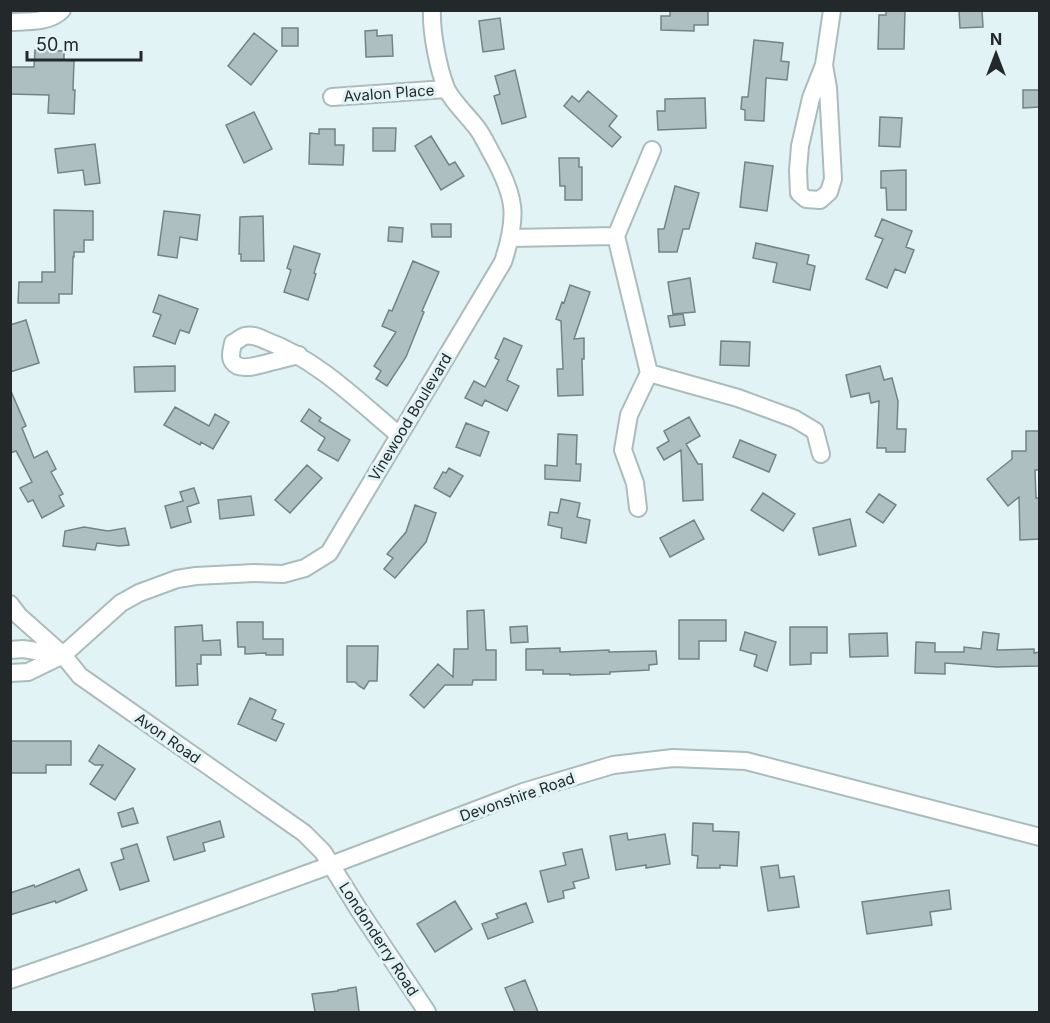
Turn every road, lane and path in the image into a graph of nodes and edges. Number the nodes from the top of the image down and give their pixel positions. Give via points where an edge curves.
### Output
1 (62, 10) edge
2 (432, 10) edge
3 (832, 10) edge
4 (10, 22) edge
5 (824, 65) junction
6 (446, 89) junction
7 (332, 97) dead end
8 (652, 150) dead end
9 (616, 236) junction
10 (511, 238) junction
11 (298, 356) dead end
12 (650, 373) junction
13 (399, 435) junction
14 (821, 454) dead end
15 (638, 508) dead end
16 (10, 604) edge
17 (10, 650) edge
18 (63, 656) junction
19 (10, 673) edge
20 (1040, 837) edge
21 (331, 865) junction
22 (10, 980) edge
23 (428, 1012) edge

1 - 4 street via 39,21
2 - 6 street, Vinewood Boulevard
3 - 5 street
5 - 5 street via 811,98 800,146 799,193 806,200 820,200 829,192 833,179
6 - 7 street, Avalon Place
6 - 10 street, Vinewood Boulevard via 478,129 505,178 513,218
8 - 9 street
9 - 10 street
9 - 12 street
10 - 13 street, Vinewood Boulevard via 503,262
11 - 13 street
12 - 14 street via 795,419 815,431
12 - 15 street via 629,415 623,450 635,483
13 - 18 street, Vinewood Boulevard via 329,553 305,568 283,574 196,576 139,593 121,603
16 - 18 street, Avon Road
17 - 18 street
18 - 19 street, Vinewood Boulevard via 28,672
18 - 21 street, Avon Road via 80,676 304,833
20 - 21 street, Devonshire Road via 746,761 672,758 613,765 523,792
21 - 22 street, Devonshire Road
21 - 23 street, Londonderry Road

